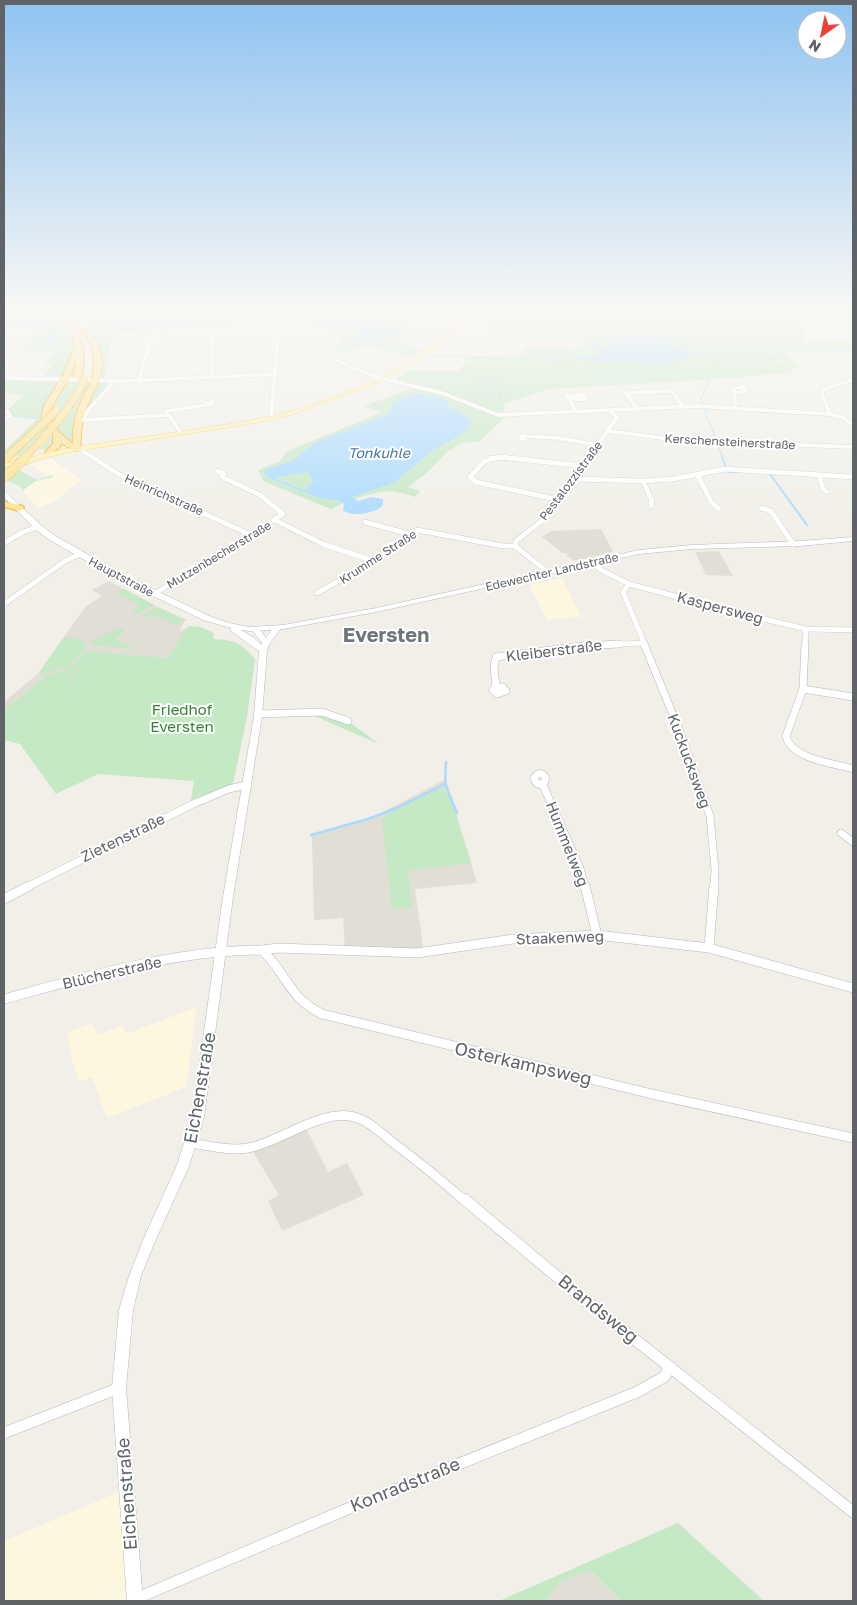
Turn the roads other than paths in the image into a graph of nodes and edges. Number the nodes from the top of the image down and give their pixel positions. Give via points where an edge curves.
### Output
1 (60, 388) edge
2 (74, 388) edge
3 (80, 388) edge
4 (92, 388) edge
5 (111, 388) edge
6 (274, 388) edge
7 (356, 388) edge
8 (419, 388) edge
9 (827, 388) edge
10 (735, 393) dead end
11 (569, 400) dead end
12 (205, 406) dead end
13 (683, 407) junction
14 (736, 408) junction
15 (637, 409) junction
16 (610, 411) junction
17 (6, 412) edge
18 (576, 412) junction
19 (830, 414) junction
20 (167, 415) junction
21 (277, 417) junction
22 (4, 419) edge
23 (853, 426) edge
24 (608, 431) junction
25 (181, 433) junction
26 (58, 434) junction
27 (526, 437) dead end
28 (598, 445) junction
29 (853, 447) edge
30 (79, 450) junction
31 (49, 452) junction
32 (6, 464) edge
33 (583, 466) junction
34 (217, 471) dead end
35 (4, 474) edge
36 (697, 474) junction
37 (819, 475) junction
38 (853, 477) edge
39 (4, 478) edge
40 (575, 479) junction
41 (643, 482) junction
42 (828, 492) dead end
43 (4, 493) edge
44 (560, 500) junction
45 (4, 504) edge
46 (651, 506) dead end
47 (20, 508) junction
48 (761, 508) dead end
49 (719, 509) dead end
50 (275, 520) junction
51 (368, 522) dead end
52 (38, 527) junction
53 (409, 534) junction
54 (251, 535) junction
55 (853, 539) edge
56 (4, 544) edge
57 (793, 544) junction
58 (514, 546) junction
59 (80, 554) junction
60 (372, 560) junction
61 (592, 563) junction
62 (549, 573) junction
63 (629, 584) junction
64 (317, 593) dead end
65 (154, 594) junction
66 (4, 604) edge
67 (227, 625) junction
68 (277, 628) junction
69 (806, 629) junction
70 (255, 630) junction
71 (853, 630) edge
72 (249, 638) junction
73 (642, 643) junction
74 (264, 647) junction
75 (496, 687) dead end
76 (802, 689) junction
77 (853, 697) edge
78 (258, 714) junction
79 (348, 721) dead end
80 (853, 769) edge
81 (542, 783) dead end
82 (246, 785) junction
83 (841, 833) dead end
84 (853, 842) edge
85 (4, 899) edge
86 (598, 935) junction
87 (709, 948) junction
88 (262, 950) junction
89 (221, 951) junction
90 (853, 988) edge
91 (4, 998) edge
92 (853, 1138) edge
93 (191, 1143) junction
94 (670, 1367) junction
95 (119, 1388) junction
96 (4, 1433) edge
97 (853, 1512) edge
98 (135, 1600) edge

1 - 26 highway via 45,414 47,422
2 - 32 highway, bridge
3 - 39 highway, bridge via 60,418
4 - 30 highway via 76,420
5 - 20 street via 83,420
6 - 21 street via 272,415
7 - 21 main road
8 - 18 street via 498,414
9 - 19 street via 822,394
10 - 14 street
11 - 18 street
12 - 20 street via 167,411
13 - 14 street
13 - 15 street
13 - 15 street via 672,391 626,393
14 - 19 street
15 - 16 street
16 - 18 street
16 - 24 street, Pestalozzistraße via 616,417
17 - 22 street via 10,416
19 - 23 street via 844,418
20 - 25 street
21 - 25 main road
24 - 28 street, Pestalozzistraße
24 - 29 street, Kerschensteinerstraße via 688,441
25 - 30 main road
26 - 30 highway via 69,446
26 - 31 highway via 57,445
27 - 28 street via 558,438
28 - 33 street, Pestalozzistraße
30 - 31 main road
30 - 35 main road via 28,462
30 - 54 street, Heinrichstraße via 120,476
31 - 32 main road
33 - 40 street, Pestalozzistraße
33 - 44 street via 491,458 470,477 476,482
34 - 50 street, Mutzenbecherstraße via 224,474 222,477 260,495 283,514
36 - 37 street via 725,469
36 - 41 street
36 - 49 street via 712,503
37 - 38 street
37 - 42 street via 823,489
40 - 41 street
40 - 44 street, Pestalozzistraße
41 - 46 street via 652,501
43 - 47 main road, Hauptstraße
44 - 58 street, Pestalozzistraße via 543,521
45 - 47 highway
47 - 52 main road, Hauptstraße
48 - 57 street via 772,511
50 - 54 street, Mutzenbecherstraße
50 - 60 street via 325,544
51 - 53 street
52 - 56 street
52 - 59 main road, Hauptstraße
53 - 58 street, Krumme Straße via 424,530
53 - 60 street, Krumme Straße
54 - 65 street, Mutzenbecherstraße
55 - 57 main road, Edewechter Landstraße
57 - 61 main road, Edewechter Landstraße via 663,549
58 - 62 street
59 - 65 main road, Hauptstraße
59 - 66 street
60 - 64 street, Krumme Straße
61 - 62 main road, Edewechter Landstraße
61 - 63 street, Kaspersweg
62 - 68 main road, Edewechter Landstraße
63 - 69 street, Kaspersweg
63 - 73 street, Kuckucksweg via 623,592
65 - 67 main road, Hauptstraße
67 - 70 main road, Hauptstraße
67 - 72 main road
68 - 70 main road, Edewechter Landstraße
68 - 74 street
69 - 71 street, Kaspersweg
69 - 76 street
70 - 72 main road
70 - 74 street
72 - 74 main road
73 - 75 street, Kleiberstraße via 582,646 496,658
73 - 87 street, Kuckucksweg via 680,732 710,816 715,870
74 - 78 street, Eichenstraße
76 - 77 street
76 - 80 street via 786,736 789,746 799,754
78 - 79 street via 322,712
78 - 82 street, Eichenstraße
81 - 86 street, Hummelweg via 580,868
82 - 85 street, Zietenstraße via 193,804
82 - 89 street, Eichenstraße
83 - 84 street
86 - 87 street, Staakenweg
86 - 88 street, Staakenweg via 513,939 417,953
87 - 90 street, Staakenweg
88 - 89 street
88 - 92 street, Osterkampsweg via 296,996 322,1014 679,1100
89 - 91 street, Blücherstraße via 154,962
89 - 93 street, Eichenstraße via 198,1117
93 - 94 street, Brandsweg via 229,1149 248,1148 288,1135 321,1119 340,1115 359,1118 397,1145
93 - 95 street, Eichenstraße via 135,1276 126,1310
94 - 97 street, Brandsweg
94 - 98 street, Konradstraße via 664,1377 637,1392 319,1521
95 - 96 street
95 - 98 street, Eichenstraße

